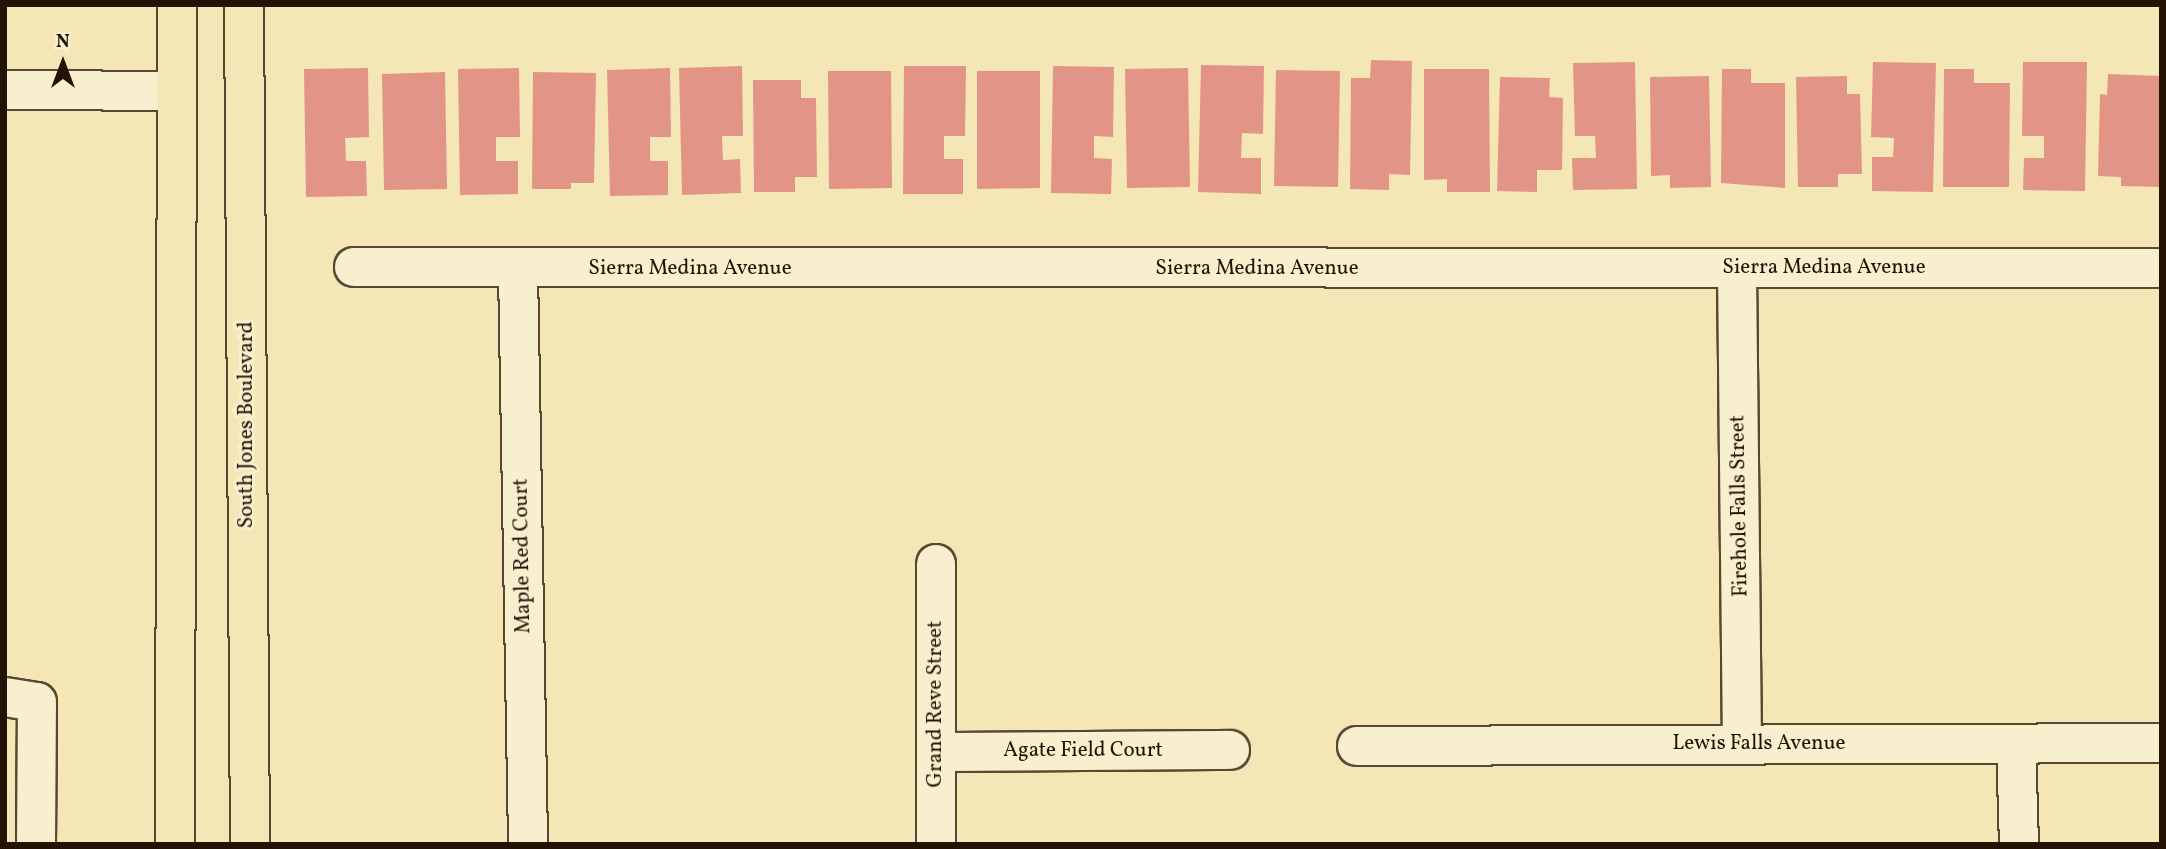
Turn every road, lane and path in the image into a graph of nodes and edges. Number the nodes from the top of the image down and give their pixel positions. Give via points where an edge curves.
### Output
1 (177, 5) edge
2 (244, 5) edge
3 (5, 90) edge
4 (177, 91) junction
5 (354, 267) dead end
6 (2161, 268) edge
7 (518, 269) junction
8 (1737, 269) junction
9 (936, 564) dead end
10 (5, 697) edge
11 (1742, 743) junction
12 (2161, 743) edge
13 (2017, 744) junction
14 (1357, 746) dead end
15 (1230, 750) dead end
16 (936, 752) junction
17 (36, 844) edge
18 (175, 844) edge
19 (250, 844) edge
20 (528, 844) edge
21 (936, 844) edge
22 (2019, 844) edge

1 - 4 main road
2 - 19 main road, South Jones Boulevard
3 - 4 street
4 - 18 main road
5 - 7 street, Sierra Medina Avenue
6 - 8 street, Sierra Medina Avenue
7 - 8 street, Sierra Medina Avenue
7 - 20 street, Maple Red Court
8 - 11 street, Firehole Falls Street
9 - 16 street, Grand Reve Street
10 - 17 street via 37,702
11 - 13 street, Lewis Falls Avenue
11 - 14 street, Lewis Falls Avenue
12 - 13 street, Lewis Falls Avenue
13 - 22 street
15 - 16 street, Agate Field Court
16 - 21 street, Grand Reve Street

